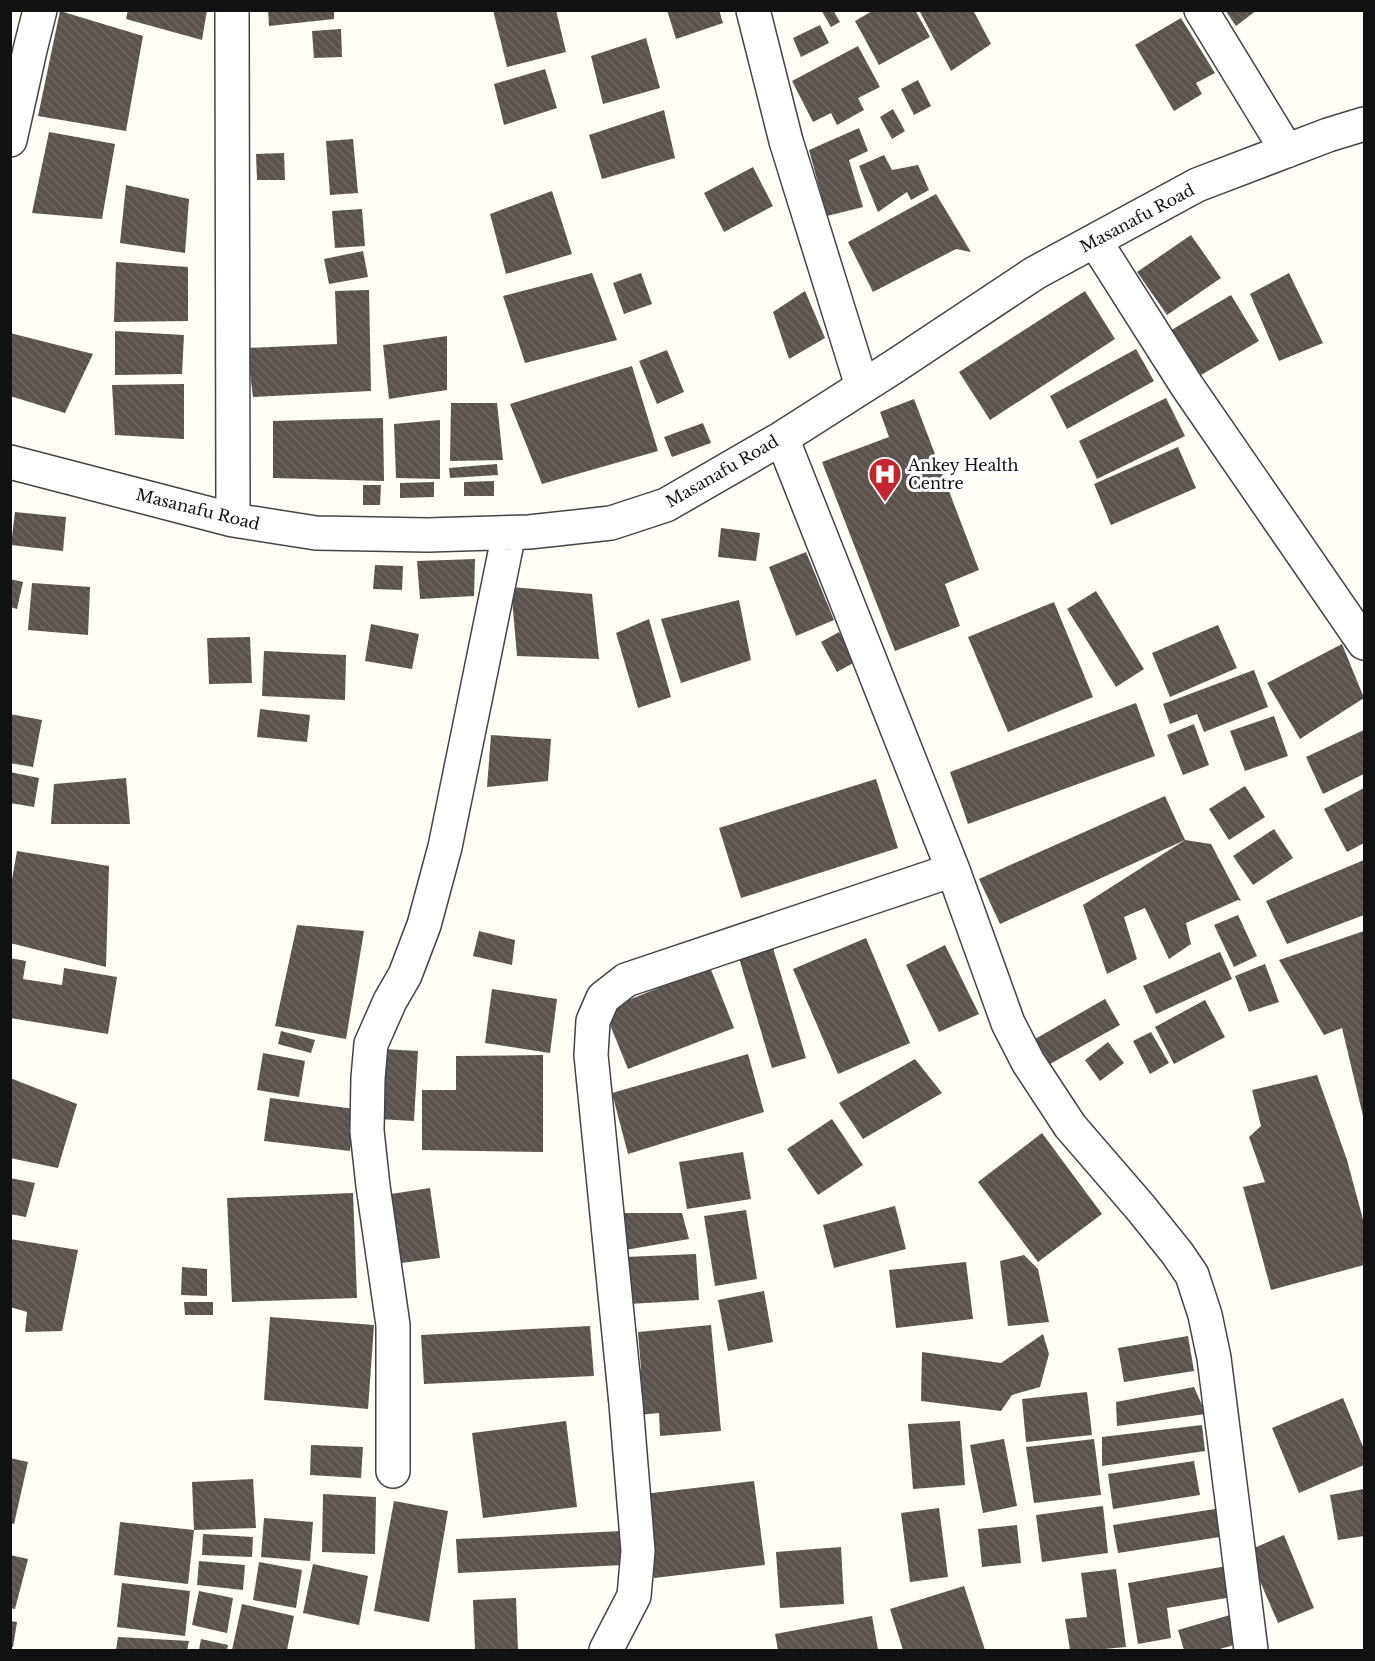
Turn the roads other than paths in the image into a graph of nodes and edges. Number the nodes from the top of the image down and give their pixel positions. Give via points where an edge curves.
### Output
1 (40, 10) edge
2 (232, 10) edge
3 (753, 10) edge
4 (1201, 10) edge
5 (1365, 124) edge
6 (10, 140) edge
7 (1287, 151) junction
8 (1095, 241) junction
9 (862, 387) junction
10 (782, 438) junction
11 (10, 462) edge
12 (233, 520) junction
13 (509, 533) junction
14 (1365, 643) edge
15 (953, 870) junction
16 (393, 1471) dead end
17 (606, 1650) edge
18 (1251, 1650) edge

1 - 6 street
2 - 12 street
3 - 9 street via 786,141
4 - 7 street
5 - 7 street, Masanafu Road
7 - 8 street, Masanafu Road via 1197,185
8 - 9 street, Masanafu Road via 1035,273
8 - 14 street via 1187,386
9 - 10 street, Masanafu Road
10 - 13 street, Masanafu Road via 666,505 611,523
10 - 15 street
11 - 12 street, Masanafu Road
12 - 13 street, Masanafu Road via 316,533
13 - 16 street via 445,847 424,925 371,1044 367,1131 393,1325
15 - 17 street via 626,980 603,998 596,1013 591,1055 638,1551 634,1596
15 - 18 street via 1008,1023 1028,1062 1070,1126 1192,1275 1214,1359

